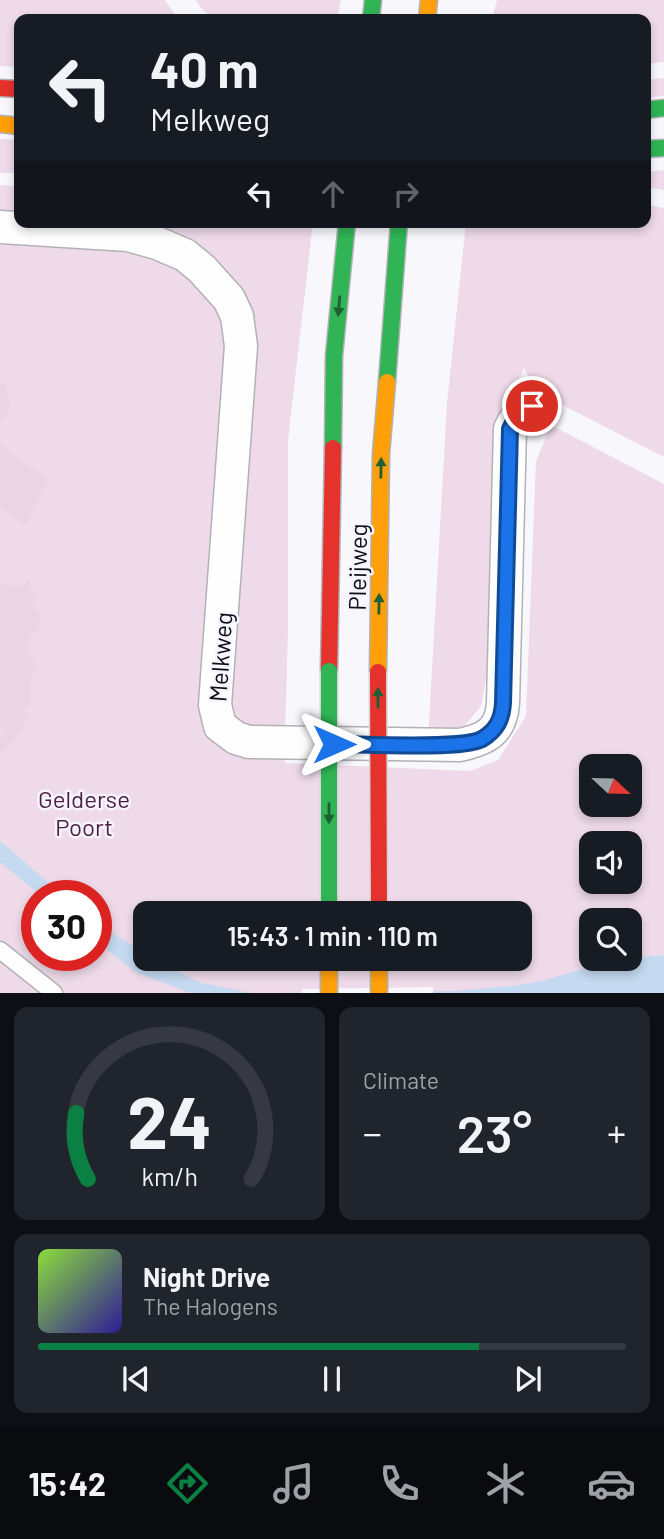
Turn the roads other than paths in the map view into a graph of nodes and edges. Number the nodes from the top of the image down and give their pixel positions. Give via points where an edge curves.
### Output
1 (31, 228) edge
2 (346, 230) edge
3 (398, 230) edge
4 (539, 406) dead end
5 (329, 901) edge
6 (379, 901) edge
7 (0, 950) edge
8 (329, 971) edge
9 (379, 971) edge
10 (54, 993) edge
11 (329, 993) edge
12 (379, 993) edge

1 - 4 street, Melkweg via 128,235 158,243 202,269 229,299 237,316 241,346 215,705 220,726 236,738 284,744 460,745 480,740 496,728 503,703 510,429 524,410
2 -> 5 main road, Pleijweg, bridge via 334,356
6 -> 3 main road, Pleijweg, bridge via 381,454
7 - 10 lane
8 - 11 main road
9 - 12 main road

